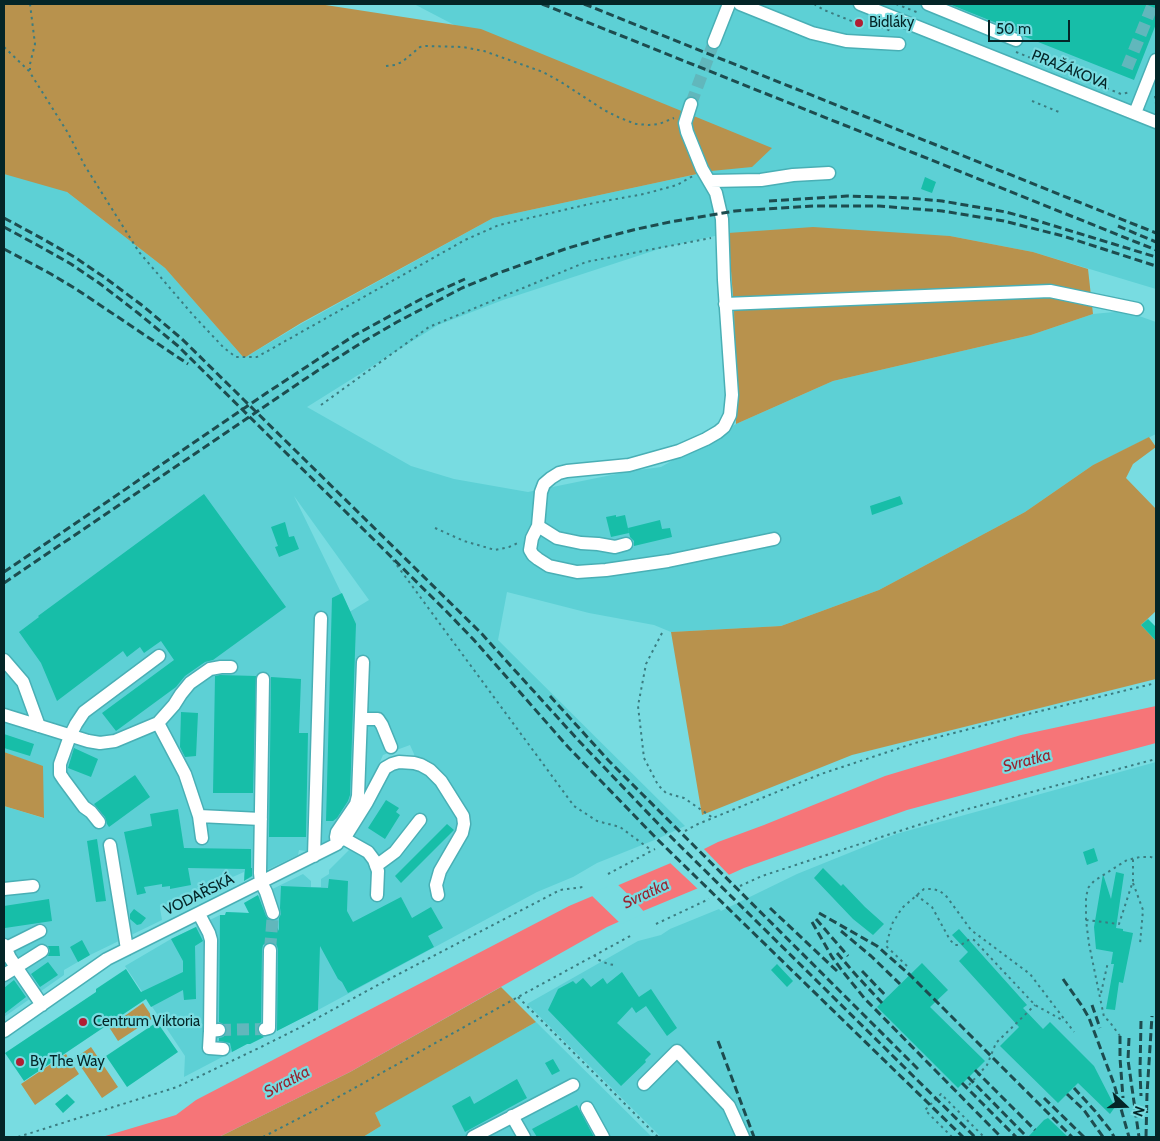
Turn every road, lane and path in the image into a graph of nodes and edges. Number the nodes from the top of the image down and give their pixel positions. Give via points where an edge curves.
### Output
1 (30, 4) edge
2 (729, 4) edge
3 (740, 4) edge
4 (814, 4) edge
5 (860, 4) edge
6 (896, 4) edge
7 (924, 9) edge
8 (898, 38) joint
9 (714, 42) tunnel mouth
10 (1016, 45) joint
11 (4, 47) edge
12 (1156, 60) edge
13 (386, 66) dead end
14 (30, 72) junction
15 (1150, 92) edge
16 (1032, 101) dead end
17 (1156, 104) edge
18 (1055, 108) dead end
19 (690, 109) joint
20 (1135, 113) junction
21 (1156, 122) edge
22 (702, 169) junction
23 (829, 173) dead end
24 (710, 181) junction
25 (723, 236) junction
26 (725, 304) junction
27 (1137, 310) dead end
28 (322, 405) dead end
29 (435, 528) dead end
30 (535, 532) junction
31 (774, 539) dead end
32 (626, 544) dead end
33 (393, 560) dead end
34 (321, 618) dead end
35 (662, 633) dead end
36 (159, 656) dead end
37 (4, 660) edge
38 (363, 662) dead end
39 (231, 667) dead end
40 (263, 679) dead end
41 (1156, 683) edge
42 (4, 715) edge
43 (361, 719) junction
44 (158, 723) junction
45 (39, 726) junction
46 (70, 736) junction
47 (391, 747) dead end
48 (1156, 759) edge
49 (199, 816) junction
50 (713, 818) junction
51 (261, 819) junction
52 (420, 820) dead end
53 (99, 822) dead end
54 (685, 831) dead end
55 (202, 838) dead end
56 (340, 841) junction
57 (110, 845) dead end
58 (314, 856) junction
59 (1133, 859) junction
60 (1156, 860) edge
61 (376, 866) junction
62 (608, 874) dead end
63 (1133, 881) junction
64 (261, 882) junction
65 (34, 886) dead end
66 (740, 886) dead end
67 (583, 887) dead end
68 (4, 889) edge
69 (438, 895) dead end
70 (916, 895) junction
71 (377, 896) dead end
72 (709, 900) dead end
73 (273, 913) tunnel mouth
74 (199, 914) junction
75 (1086, 920) junction
76 (656, 924) dead end
77 (40, 931) dead end
78 (632, 935) dead end
79 (1140, 944) dead end
80 (4, 947) edge
81 (127, 949) junction
82 (270, 950) tunnel mouth
83 (42, 951) dead end
84 (594, 955) junction
85 (1108, 962) dead end
86 (614, 965) dead end
87 (907, 966) dead end
88 (16, 967) junction
89 (4, 975) edge
90 (1100, 995) junction
91 (518, 997) junction
92 (42, 1005) junction
93 (1034, 1005) junction
94 (1065, 1022) junction
95 (265, 1029) dead end
96 (4, 1031) edge
97 (1074, 1032) dead end
98 (1120, 1036) dead end
99 (223, 1049) dead end
100 (644, 1084) dead end
101 (573, 1085) dead end
102 (969, 1085) dead end
103 (587, 1108) dead end
104 (512, 1116) junction
105 (18, 1137) edge
106 (263, 1137) edge
107 (473, 1137) edge
108 (524, 1137) edge
109 (603, 1137) edge
110 (658, 1137) edge
111 (743, 1137) edge
112 (952, 1137) edge
113 (984, 1137) edge

1 - 14 path via 35,44
2 - 9 street
3 - 8 street via 812,33 846,41
4 - 8 path via 859,24 884,28
5 - 20 street, PRAŽÁKOVA
6 - 7 path
7 - 10 street
10 - 15 path via 1121,94 1137,89
11 - 14 path
12 - 15 street
13 - 19 path via 402,62 426,46 463,47 544,72 604,110 636,124 658,124
14 - 22 path via 139,252 193,315 236,357 257,357 464,240 500,225 677,185
15 - 17 path
15 - 20 street
16 - 18 path via 1059,112
19 - 22 street via 685,123
20 - 21 street, PRAŽÁKOVA
22 - 24 street
23 - 24 street
24 - 25 street via 716,193
25 - 26 street
25 - 28 path via 586,262 429,327
26 - 27 street via 1050,291
26 - 30 street via 732,395 730,414 724,427 706,440 652,459 629,465 559,473 544,484
29 - 30 path via 495,550 509,547
30 - 31 street via 530,550 533,555 549,566 577,572 659,562
30 - 32 street via 580,543 615,547
33 - 62 path via 574,806 597,821 620,827 653,849
34 - 58 street
35 - 50 path via 646,664 638,706 644,758 658,785 666,793 684,798
36 - 46 street via 84,712
37 - 45 street via 23,682
38 - 43 street
39 - 44 street via 210,669 190,683
40 - 51 street
41 - 50 path via 915,743 821,774
42 - 45 street
43 - 47 street via 378,719
43 - 56 street via 358,800 338,832 336,837
44 - 46 street via 115,741 88,742
44 - 49 street via 185,774
45 - 46 street
46 - 53 street via 60,764 60,774
48 - 66 path via 964,810
49 - 51 street
49 - 55 street
50 - 54 path
51 - 64 street
52 - 61 street via 395,852
56 - 58 street, VODAŘSKÁ
56 - 61 street via 368,852
56 - 69 street, VODAŘSKÁ via 367,802 385,768 399,762 421,765 441,781 463,816 462,833 440,872 436,885
57 - 81 street
58 - 64 street, VODAŘSKÁ
59 - 60 path via 1151,857
59 - 63 path
59 - 75 path via 1094,881 1088,888
61 - 71 street
63 - 75 path via 1119,924
63 - 79 path via 1142,910
64 - 73 street
64 - 74 street, VODAŘSKÁ
65 - 68 street
67 - 105 path via 560,890 286,1034 177,1087
70 - 87 path via 892,924 886,946
70 - 93 path via 932,907 955,945 974,940
70 - 94 path via 924,889 940,891 971,930 1030,974
72 - 76 path
74 - 81 street, VODAŘSKÁ
74 - 99 street via 211,940 214,1031 210,1048
75 - 90 path
77 - 80 street
78 - 84 path
80 - 88 street
81 - 92 street, VODAŘSKÁ via 107,959
82 - 95 street via 269,1028
83 - 88 street
84 - 86 path
84 - 91 path
85 - 90 path
88 - 89 street
88 - 92 street
90 - 98 path via 1104,1017
91 - 106 path
91 - 110 path
92 - 96 street, VODAŘSKÁ
93 - 94 path
93 - 102 path via 996,1043 987,1065
94 - 97 path
100 - 111 street via 677,1051 729,1106
101 - 104 street
103 - 109 street
104 - 107 street
104 - 108 street
112 - 113 path via 924,1110 940,1094

